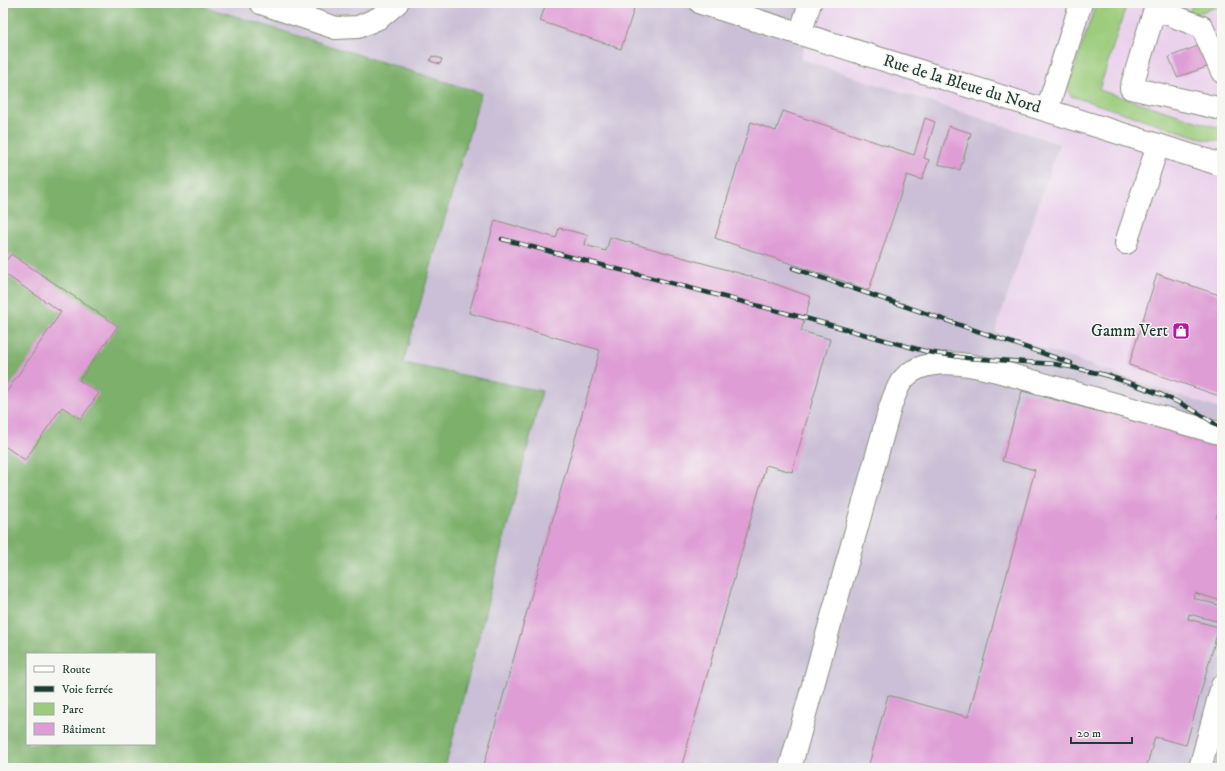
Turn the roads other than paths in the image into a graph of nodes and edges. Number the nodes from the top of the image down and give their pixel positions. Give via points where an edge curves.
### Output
1 (261, 3) edge
2 (397, 3) edge
3 (702, 3) edge
4 (810, 3) edge
5 (1081, 3) edge
6 (1156, 6) edge
7 (800, 34) junction
8 (1222, 72) edge
9 (1047, 110) junction
10 (1222, 110) edge
11 (1158, 145) junction
12 (1222, 165) edge
13 (1126, 243) dead end
14 (1222, 434) edge
15 (1222, 686) edge
16 (790, 768) edge
17 (1200, 768) edge

1 - 2 street via 336,28 358,27 379,18
3 - 7 street, Rue de la Bleue du Nord
4 - 7 street
5 - 9 street
6 - 8 street via 1202,27
6 - 10 street via 1131,88
7 - 9 street, Rue de la Bleue du Nord
9 - 11 street, Rue de la Bleue du Nord
11 - 12 street, Rue de la Bleue du Nord
11 - 13 street
14 - 16 street via 971,365 934,365 908,375 897,389 890,408
15 - 17 street

